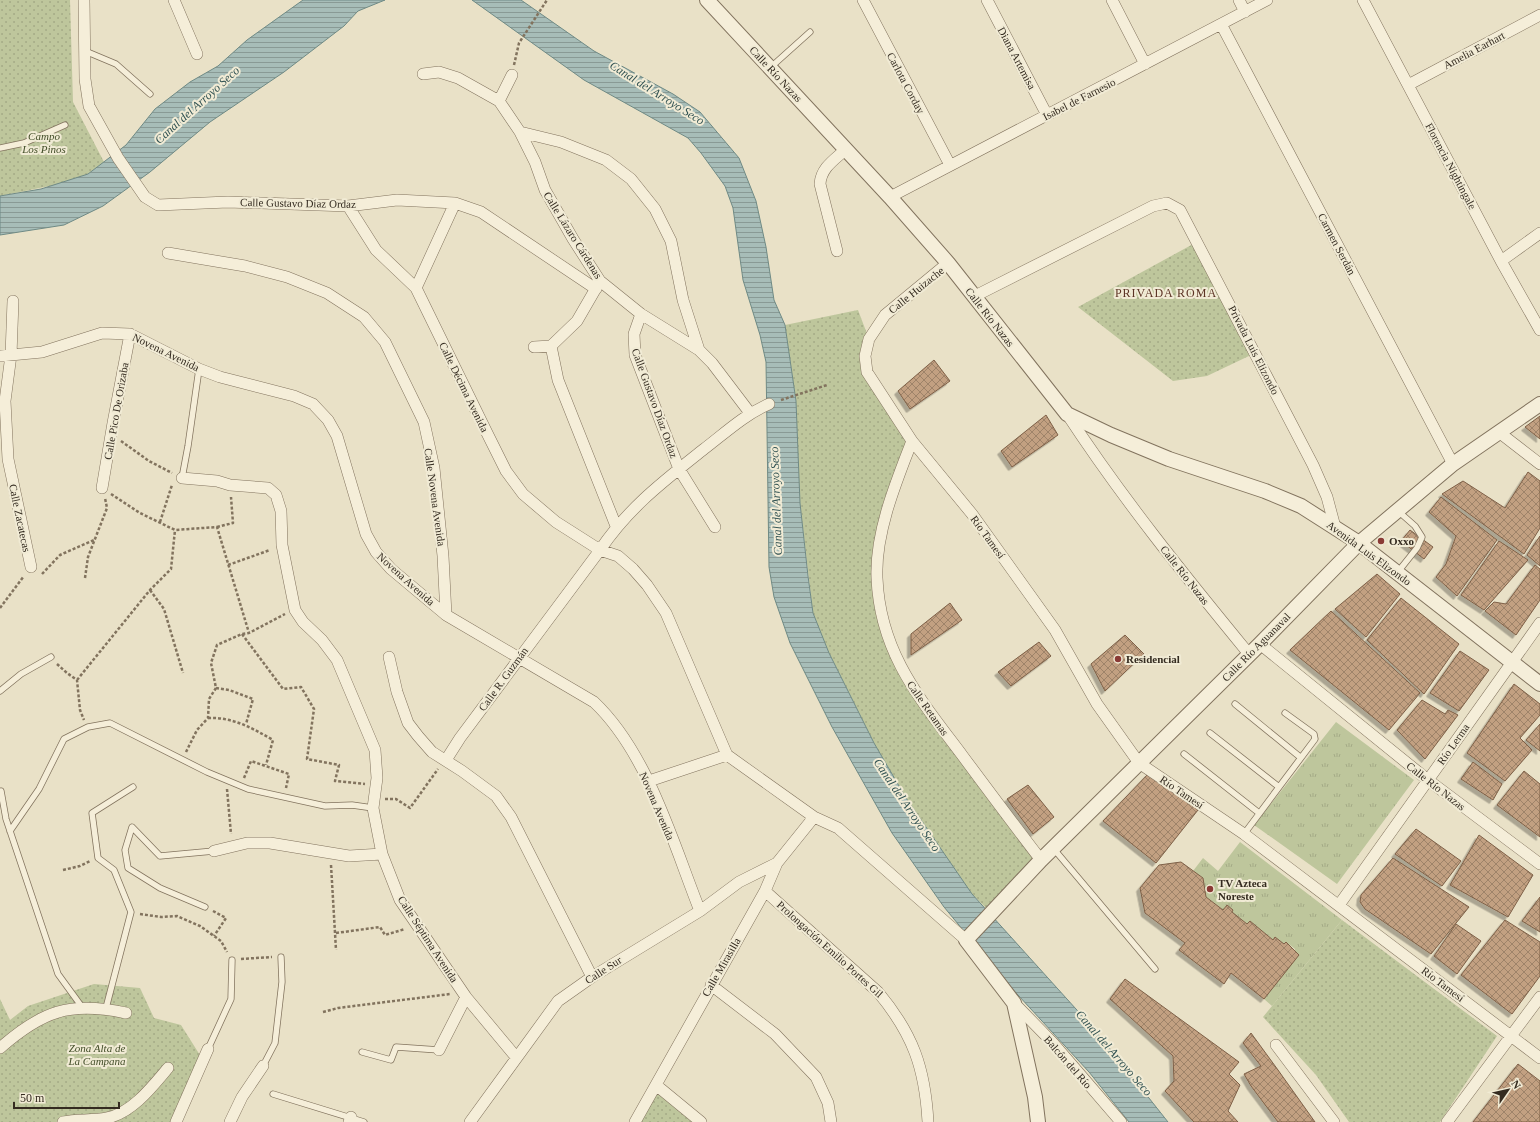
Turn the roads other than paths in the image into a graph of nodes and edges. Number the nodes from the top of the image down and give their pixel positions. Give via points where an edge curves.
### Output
1 (84, 0) edge
2 (174, 0) edge
3 (708, 0) edge
4 (863, 0) edge
5 (987, 0) edge
6 (1112, 0) edge
7 (1239, 0) edge
8 (1267, 0) edge
9 (1363, 0) edge
10 (1245, 12) junction
11 (1540, 15) edge
12 (1221, 24) junction
13 (810, 32) dead end
14 (86, 51) junction
15 (197, 54) dead end
16 (1145, 64) junction
17 (771, 68) junction
18 (423, 74) dead end
19 (512, 75) road end
20 (1408, 85) junction
21 (150, 94) dead end
22 (499, 101) junction
23 (1047, 115) junction
24 (65, 125) dead end
25 (520, 132) junction
26 (0, 148) edge
27 (845, 150) junction
28 (950, 165) junction
29 (890, 197) junction
30 (454, 203) junction
31 (348, 206) junction
32 (1540, 233) edge
33 (837, 251) dead end
34 (168, 253) dead end
35 (1501, 261) junction
36 (948, 263) junction
37 (598, 285) junction
38 (416, 288) junction
39 (975, 296) junction
40 (13, 301) dead end
41 (641, 314) junction
42 (1540, 330) edge
43 (130, 334) junction
44 (551, 346) junction
45 (534, 347) dead end
46 (699, 350) junction
47 (6, 356) edge
48 (199, 369) junction
49 (769, 404) road end
50 (1540, 404) edge
51 (750, 413) junction
52 (1067, 414) junction
53 (1500, 433) junction
54 (912, 441) junction
55 (1453, 464) junction
56 (1540, 464) edge
57 (679, 469) junction
58 (179, 476) joint
59 (102, 488) road end
60 (1398, 510) junction
61 (616, 526) junction
62 (1336, 526) junction
63 (715, 528) dead end
64 (1359, 543) junction
65 (600, 550) junction
66 (29, 569) road end
67 (1397, 573) junction
68 (446, 615) junction
69 (1540, 623) edge
70 (1260, 644) junction
71 (1249, 654) junction
72 (51, 657) road end
73 (388, 657) dead end
74 (519, 657) junction
75 (1512, 662) junction
76 (1540, 684) edge
77 (0, 691) edge
78 (1235, 704) dead end
79 (1285, 713) dead end
80 (1210, 733) dead end
81 (1184, 754) dead end
82 (727, 755) junction
83 (1300, 757) junction
84 (446, 760) junction
85 (1139, 763) junction
86 (1428, 780) junction
87 (649, 781) junction
88 (133, 787) dead end
89 (1279, 787) junction
90 (1, 791) dead end
91 (373, 803) junction
92 (1258, 813) junction
93 (814, 817) junction
94 (10, 831) junction
95 (1244, 834) junction
96 (1053, 848) junction
97 (214, 851) joint
98 (382, 854) junction
99 (1041, 860) junction
100 (777, 863) junction
101 (1540, 864) edge
102 (765, 891) junction
103 (1339, 905) junction
104 (205, 907) road end
105 (700, 911) junction
106 (968, 938) junction
107 (281, 957) road end
108 (232, 960) road end
109 (1156, 969) dead end
110 (592, 977) junction
111 (711, 984) junction
112 (464, 994) junction
113 (1540, 997) edge
114 (1014, 1003) junction
115 (82, 1007) junction
116 (106, 1008) junction
117 (126, 1013) dead end
118 (1511, 1036) junction
119 (1276, 1045) dead end
120 (0, 1048) edge
121 (208, 1049) joint
122 (439, 1050) joint
123 (362, 1052) dead end
124 (516, 1057) junction
125 (1540, 1058) edge
126 (263, 1066) joint
127 (168, 1068) dead end
128 (656, 1085) junction
129 (273, 1094) dead end
130 (350, 1119) edge
131 (64, 1122) edge
132 (176, 1122) edge
133 (230, 1122) edge
134 (364, 1122) edge
135 (470, 1122) edge
136 (635, 1122) edge
137 (701, 1122) edge
138 (831, 1122) edge
139 (928, 1122) edge
140 (1038, 1122) edge
141 (1121, 1122) edge
142 (1334, 1122) edge
143 (1447, 1122) edge

1 - 14 street
2 - 15 street
3 - 17 street, Calle Río Nazas
4 - 28 street, Carlota Corday
5 - 23 street, Diana Artemisa
6 - 16 street
7 - 10 street
8 - 10 street, Isabel de Farnesio
9 - 20 street, Florencia Nightingale
10 - 12 street, Isabel de Farnesio
11 - 20 street, Amelia Earhart
12 - 16 street, Isabel de Farnesio
12 - 55 street, Carmen Serdán
13 - 17 lane
14 - 21 lane via 116,64
14 - 31 street, Calle Gustavo Díaz Ordaz via 85,79 89,106 118,158 145,197 158,205 228,202
16 - 23 street, Isabel de Farnesio
17 - 27 street, Calle Río Nazas
18 - 22 street via 439,72 458,78
19 - 22 street
20 - 35 street, Florencia Nightingale
22 - 25 street, Calle Lázaro Cárdenas
23 - 28 street, Isabel de Farnesio
24 - 26 lane via 24,143
25 - 37 street, Calle Lázaro Cárdenas via 545,190
25 - 46 street via 562,142 606,160 631,179 655,209 671,241 683,300
27 - 29 street, Calle Río Nazas
27 - 33 street via 823,170 820,180
28 - 29 street, Isabel de Farnesio
29 - 36 street, Calle Río Nazas
30 - 31 street, Calle Gustavo Díaz Ordaz via 397,200
30 - 37 street, Calle Gustavo Díaz Ordaz via 481,212
30 - 38 street
31 - 38 street, Calle Décima Avenida via 376,250
32 - 35 street
34 - 68 street, Calle Novena Avenida via 245,266 287,277 327,293 364,317 385,342 424,422 434,468
35 - 42 street, Florencia Nightingale
36 - 39 street, Calle Río Nazas
36 - 54 street, Calle Huizache via 884,315 869,339 866,350 867,372
37 - 41 street, Calle Lázaro Cárdenas
37 - 44 street via 577,321
38 - 65 street, Calle Décima Avenida via 506,471 523,494 556,522
39 - 52 street, Calle Río Nazas
39 - 62 street, Privada Luis Elizondo via 1153,206 1167,204 1180,210 1313,465
40 - 47 street, Calle Zacatecas
41 - 46 street, Calle Lázaro Cárdenas
41 - 57 street, Calle Gustavo Díaz Ordaz via 634,334 635,355
43 - 47 street, Novena Avenida via 102,334 42,352
43 - 48 street, Novena Avenida
43 - 59 street, Calle Pico De Orizaba
44 - 45 street
44 - 61 street via 558,380
46 - 51 street, Calle Lázaro Cárdenas
47 - 66 street, Calle Zacatecas via 8,460
48 - 58 lane via 188,446
48 - 68 street, Novena Avenida via 294,396 313,404 328,420 337,436 366,534 376,552 391,569
49 - 51 street, Calle R. Guzmán
50 - 53 street, Calle Río Aguanaval
51 - 57 street, Calle R. Guzmán
52 - 62 street, Avenida Luis Elizondo via 1169,459 1265,491 1301,506
52 - 71 street, Calle Río Nazas via 1103,468
53 - 55 street, Calle Río Aguanaval
53 - 56 street
54 - 85 street, Río Tamesí via 972,514 1036,604 1097,704
54 - 99 street, Calle Retamas via 895,485 880,542 877,578 884,626 894,655 912,688
55 - 60 street, Calle Río Aguanaval
57 - 61 street, Calle R. Guzmán via 646,496
57 - 63 street, Calle Gustavo Díaz Ordaz
58 - 91 street, Calle Séptima Avenida via 230,485 268,488 276,495 281,511 282,545 295,610 336,660 375,750 376,785
60 - 64 street, Calle Río Aguanaval
60 - 67 lane via 1415,526 1422,537 1417,548
61 - 65 street, Calle R. Guzmán
62 - 64 street, Avenida Luis Elizondo
64 - 67 street, Avenida Luis Elizondo
64 - 70 street, Calle Río Aguanaval
65 - 74 street, Calle R. Guzmán
65 - 82 street, Calle Décima Avenida via 618,556 633,569 666,613
67 - 75 street, Avenida Luis Elizondo
68 - 74 street, Novena Avenida
69 - 75 street, Río Lerma
70 - 71 street, Calle Río Aguanaval
70 - 86 street, Calle Río Nazas
71 - 85 street, Calle Río Aguanaval
72 - 77 lane via 21,674
73 - 84 street via 408,723 432,752
74 - 84 street, Calle R. Guzmán
74 - 87 street, Novena Avenida via 594,702 610,717
75 - 76 street, Avenida Luis Elizondo
75 - 86 street, Río Lerma
78 - 83 lane
79 - 83 lane via 1315,737
80 - 89 lane
81 - 92 lane
82 - 87 street
82 - 93 street
83 - 89 lane
84 - 110 street via 496,796 511,817
85 - 95 street, Río Tamesí
85 - 96 street, Calle Río Aguanaval
86 - 101 street, Calle Río Nazas
86 - 103 street, Río Lerma
87 - 105 street, Novena Avenida
88 - 116 lane via 92,813 98,858 114,870 131,912
89 - 92 lane
90 - 94 lane
91 - 94 lane via 325,806 241,786 110,724 88,727 64,739 39,789
91 - 98 street, Calle Séptima Avenida
92 - 95 lane
93 - 100 street, Calle Mirasilla
93 - 106 street via 838,828
94 - 115 lane via 58,974
95 - 103 street, Río Tamesí
96 - 99 street, Calle Río Aguanaval
96 - 109 lane
97 - 98 street via 247,843 270,843 349,856
97 - 104 lane via 160,856 132,827 125,850 128,868 160,888
98 - 112 street, Calle Séptima Avenida via 400,900
99 - 106 street, Calle Río Aguanaval
100 - 102 street, Calle Mirasilla
100 - 105 street, Calle Sur via 739,882
102 - 111 street, Calle Mirasilla
102 - 139 street, Prolongación Emilio Portes Gil via 878,992 893,1009 906,1029 916,1053 927,1098
103 - 118 street, Río Tamesí
105 - 110 street, Calle Sur
106 - 114 street
107 - 126 lane via 282,982 275,1042
108 - 121 lane via 232,999
110 - 124 street, Calle Sur via 558,1001
111 - 128 street, Calle Mirasilla
111 - 138 street via 775,1034 816,1077 828,1103
112 - 122 street
112 - 124 street, Calle Séptima Avenida
113 - 118 street
114 - 140 street via 1035,1097
114 - 141 street, Balcón del Río via 1053,1043
115 - 116 street
115 - 120 street via 61,1010 42,1018 17,1033
116 - 117 street
118 - 125 street, Río Tamesí
118 - 143 street
119 - 142 street
121 - 132 street
122 - 123 lane via 396,1047 391,1060
124 - 135 street, Calle Sur
126 - 133 street via 242,1097
127 - 131 street via 152,1087 129,1107 108,1118
128 - 136 street, Calle Mirasilla
128 - 137 street
129 - 130 lane
130 - 134 lane

